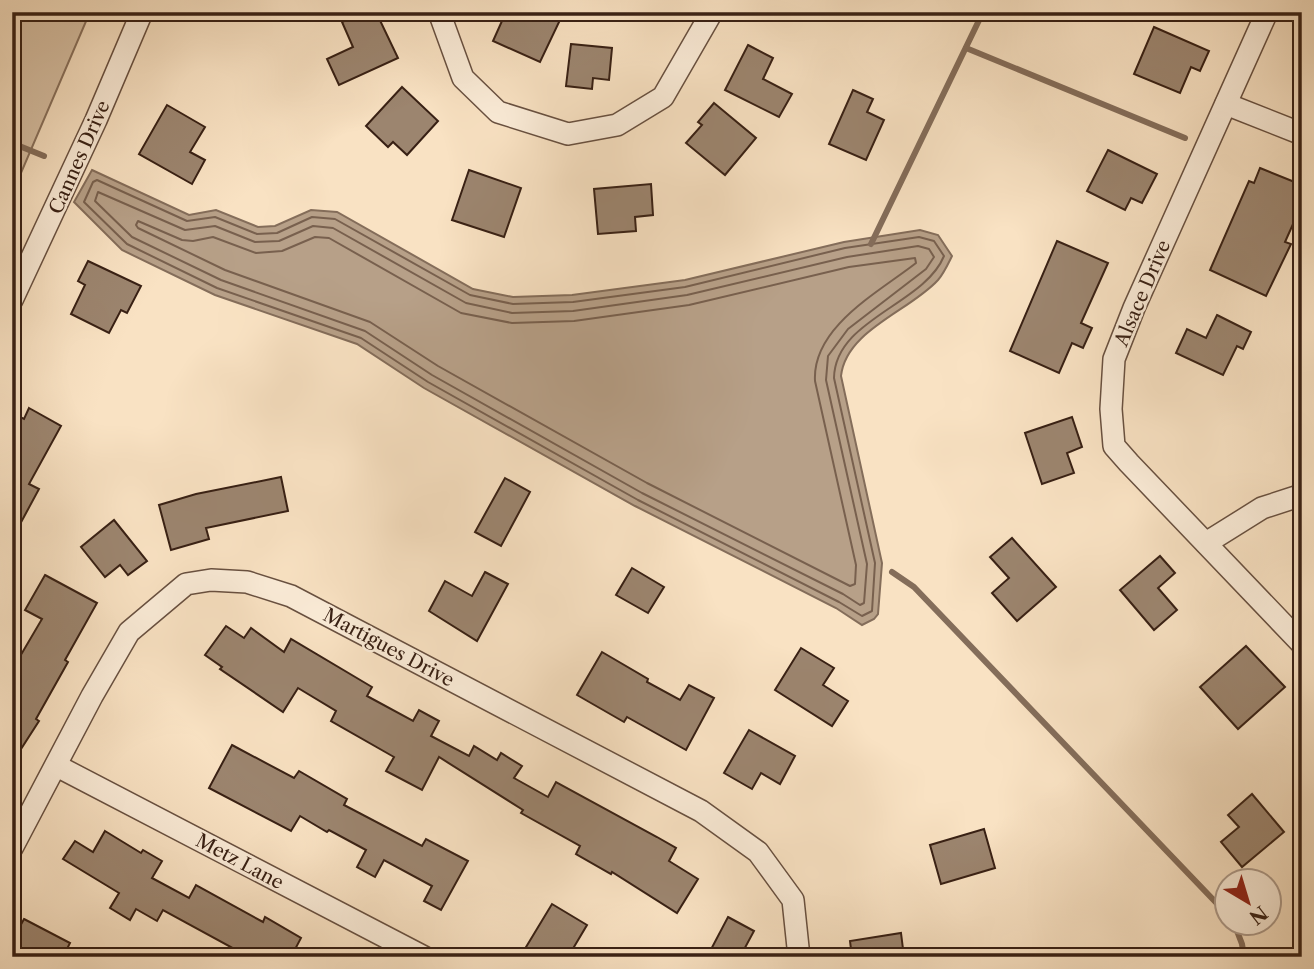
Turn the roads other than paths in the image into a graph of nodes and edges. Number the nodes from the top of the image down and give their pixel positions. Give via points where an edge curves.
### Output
1 (142, 12) edge
2 (439, 12) edge
3 (712, 12) edge
4 (1266, 12) edge
5 (1226, 104) junction
6 (1302, 134) edge
7 (12, 300) edge
8 (1302, 495) edge
9 (1206, 543) junction
10 (1302, 644) edge
11 (57, 766) junction
12 (12, 848) edge
13 (424, 957) edge
14 (799, 957) edge

1 - 7 street, Cannes Drive
2 - 3 street via 463,78 498,112 568,134 617,125 663,97
4 - 5 street, Alsace Drive
5 - 6 street
5 - 9 street, Alsace Drive via 1114,359 1111,409 1114,446
8 - 9 street via 1262,508
9 - 10 street, Alsace Drive
11 - 12 street, Martigues Drive
11 - 13 street, Metz Lane
11 - 14 street, Martigues Drive via 129,632 184,584 247,582 291,596 701,811 758,852 793,900

